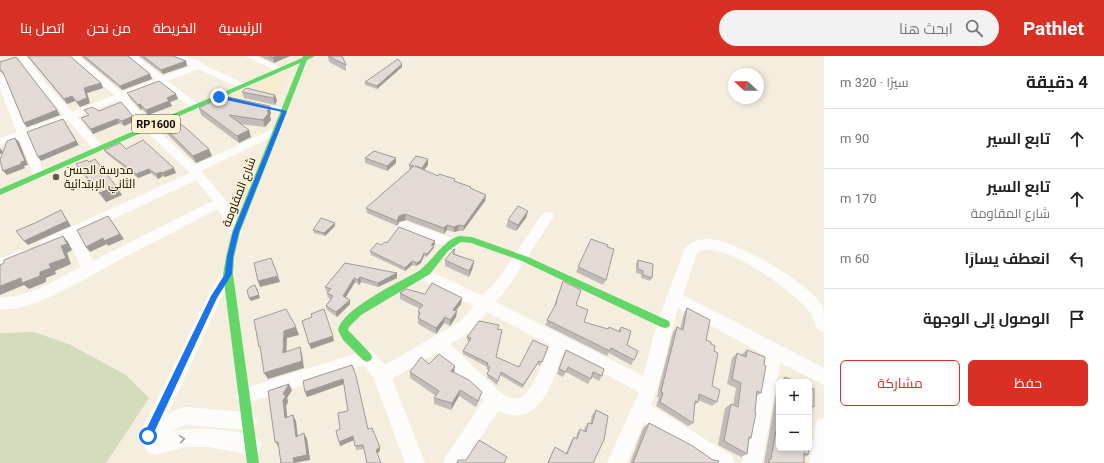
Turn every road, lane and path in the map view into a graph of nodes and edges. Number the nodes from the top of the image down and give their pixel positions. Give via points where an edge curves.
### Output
1 (74, 56) edge
2 (131, 56) edge
3 (177, 56) edge
4 (249, 56) edge
5 (18, 57) edge
6 (307, 57) edge
7 (200, 65) junction
8 (281, 70) junction
9 (0, 76) edge
10 (164, 80) junction
11 (243, 86) junction
12 (121, 97) junction
13 (219, 97) junction
14 (196, 107) junction
15 (284, 111) junction
16 (70, 116) junction
17 (149, 127) junction
18 (276, 132) junction
19 (23, 133) junction
20 (0, 142) edge
21 (99, 149) junction
22 (196, 172) junction
23 (40, 175) junction
24 (0, 192) edge
25 (221, 202) junction
26 (548, 216) dead end
27 (405, 226) dead end
28 (236, 232) junction
29 (72, 233) junction
30 (452, 244) junction
31 (520, 257) junction
32 (0, 264) edge
33 (90, 270) junction
34 (228, 274) junction
35 (422, 274) junction
36 (674, 298) junction
37 (0, 303) edge
38 (485, 304) junction
39 (665, 324) junction
40 (824, 325) edge
41 (559, 342) junction
42 (438, 344) junction
43 (774, 352) junction
44 (367, 357) junction
45 (382, 376) junction
46 (824, 377) edge
47 (649, 388) junction
48 (245, 396) junction
49 (496, 399) junction
50 (640, 409) junction
51 (248, 421) junction
52 (148, 436) junction
53 (823, 437) edge
54 (252, 454) edge
55 (415, 463) edge
56 (453, 463) edge
57 (617, 463) edge
58 (725, 463) edge
59 (752, 463) edge
60 (819, 463) edge

1 - 12 street
2 - 10 street
3 - 7 street
4 - 8 street
5 - 16 street
6 - 8 street, RP1600
6 - 15 street, شارع المقاومة
7 - 10 street
7 - 11 street
8 - 11 street, RP1600
9 - 19 street
10 - 12 street
10 - 14 street
11 - 13 street, RP1600
12 - 16 street
12 - 17 street
13 - 14 street, RP1600
13 - 15 street
14 - 17 street, RP1600
15 - 18 street, شارع المقاومة
16 - 19 street
16 - 21 street
17 - 21 street, RP1600
17 - 22 street
18 - 22 street
18 - 28 street, شارع المقاومة
19 - 20 street
19 - 23 street
21 - 23 street, RP1600
22 - 25 street
22 - 29 street
23 - 24 street, RP1600
25 - 28 street
25 - 33 street
26 - 31 street
27 - 30 street
28 - 34 street, شارع المقاومة
29 - 32 street
29 - 33 street
30 - 31 street via 458,239 468,239
30 - 35 street
31 - 38 street
31 - 39 street
33 - 37 street via 22,301
34 - 48 street, شارع المقاومة
34 - 52 street
35 - 38 street
35 - 44 street via 361,310 344,326 345,334
36 - 39 street
36 - 40 street via 691,250 695,246 711,244 732,250 793,287 814,306
36 - 43 street
38 - 41 street
38 - 42 street via 466,327
39 - 47 street
41 - 47 street
41 - 49 street via 541,385 527,405 505,406
42 - 45 street
42 - 49 street
43 - 46 street
43 - 59 street
44 - 45 street
44 - 48 street
45 - 55 street
47 - 50 street
48 - 51 street, شارع المقاومة
49 - 56 street
50 - 57 street
50 - 58 street
51 - 52 street via 183,416
51 - 54 street, شارع المقاومة
52 -> 54 street via 155,445 185,438 204,438
53 - 60 street

